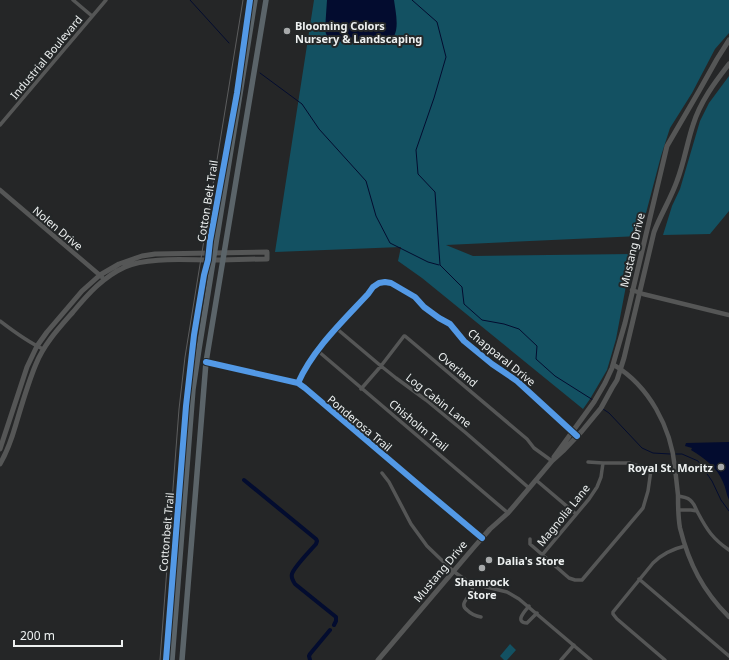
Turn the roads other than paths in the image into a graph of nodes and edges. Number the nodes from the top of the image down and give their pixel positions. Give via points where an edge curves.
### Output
1 (73, 0) edge
2 (106, 0) edge
3 (256, 0) edge
4 (266, 0) edge
5 (92, 16) junction
6 (729, 40) edge
7 (729, 64) edge
8 (236, 119) junction
9 (0, 125) edge
10 (245, 127) junction
11 (0, 190) edge
12 (214, 253) junction
13 (224, 253) junction
14 (144, 259) junction
15 (214, 260) junction
16 (223, 260) junction
17 (100, 275) junction
18 (105, 279) junction
19 (632, 290) junction
20 (640, 292) junction
21 (729, 315) edge
22 (0, 321) edge
23 (336, 328) junction
24 (37, 346) junction
25 (43, 349) junction
26 (318, 351) junction
27 (206, 362) junction
28 (614, 365) junction
29 (381, 366) junction
30 (621, 369) junction
31 (298, 383) junction
32 (361, 388) junction
33 (13, 412) junction
34 (20, 413) junction
35 (572, 432) junction
36 (577, 436) junction
37 (189, 443) junction
38 (199, 444) junction
39 (0, 449) edge
40 (552, 461) junction
41 (588, 462) dead end
42 (603, 463) junction
43 (0, 464) edge
44 (651, 470) junction
45 (675, 470) junction
46 (382, 473) dead end
47 (536, 480) junction
48 (529, 488) junction
49 (678, 496) junction
50 (678, 510) junction
51 (697, 511) junction
52 (508, 513) junction
53 (576, 514) junction
54 (482, 538) junction
55 (530, 539) dead end
56 (685, 546) junction
57 (729, 550) edge
58 (542, 555) junction
59 (453, 571) junction
60 (639, 579) junction
61 (474, 585) junction
62 (529, 606) junction
63 (536, 613) junction
64 (481, 617) dead end
65 (729, 617) edge
66 (574, 645) junction
67 (729, 656) edge
68 (172, 660) edge
69 (182, 660) edge
70 (378, 660) edge
71 (561, 660) edge
72 (591, 660) edge
73 (665, 660) edge

1 - 5 street
2 - 5 street, Industrial Boulevard
3 - 8 main road
4 - 10 main road
5 - 9 street, Industrial Boulevard
6 - 19 main road, Mustang Drive via 716,58 667,146
7 - 20 main road, Mustang Drive via 704,100 693,124 677,181 654,232
8 - 10 main road via 240,126
8 - 12 main road
10 - 13 main road
11 - 17 street, Nolen Drive
12 - 13 main road
12 - 14 main road via 155,254
12 - 15 main road
13 - 16 main road
13 - 16 main road via 267,252 267,259
14 - 15 main road
14 - 17 main road via 119,264
14 - 18 main road
15 - 16 main road
15 - 37 main road via 193,389
16 - 27 main road
17 - 18 street, Nolen Drive
17 - 24 main road via 82,291
18 - 25 main road via 85,298
19 - 20 street
19 - 28 main road, Mustang Drive
20 - 21 street
20 - 30 main road, Mustang Drive
22 - 24 street
23 - 26 street, Chapparal Drive
23 - 29 street, Log Cabin Lane
23 - 35 street, Chapparal Drive via 373,287 379,283 391,283 415,297 424,307 450,324 464,341 517,381
24 - 25 street
24 - 33 main road via 27,367
25 - 34 main road via 33,369
26 - 31 street, Chapparal Drive
26 - 32 street, Chisholm Trail
27 - 31 street, Ponderosa Trail
27 - 38 main road
28 - 30 street
28 - 35 main road, Mustang Drive via 594,402
29 - 32 street, Overland
29 - 40 street, Overland via 405,336
29 - 48 street, Log Cabin Lane via 466,433
30 - 36 main road, Mustang Drive via 601,408
30 - 45 street via 645,392 660,416 671,444
31 - 54 street, Ponderosa Trail
32 - 52 street, Chisholm Trail
33 - 34 main road
33 - 39 main road
34 - 43 main road
35 - 36 street, Chapparal Drive
35 - 40 main road, Mustang Drive
36 - 40 main road, Mustang Drive
37 - 38 main road
37 - 68 main road
38 - 69 main road
40 - 47 main road, Mustang Drive
41 - 42 street
42 - 44 street via 629,463
42 - 53 street, Magnolia Lane via 597,487
44 - 45 street
44 - 58 street via 643,508 582,580 569,578
45 - 49 street
46 - 59 street via 411,524 427,546
47 - 48 main road, Mustang Drive
47 - 53 street
48 - 52 main road, Mustang Drive
49 - 50 street
49 - 51 street via 693,502
50 - 51 street
50 - 56 street
51 - 57 street via 710,534
52 - 54 main road, Mustang Drive
53 - 58 street, Magnolia Lane
54 - 59 main road, Mustang Drive
55 - 58 street via 530,544
56 - 60 street via 659,557
56 - 65 street via 703,585
59 - 61 street
59 - 70 main road, Mustang Drive
60 - 67 street
60 - 73 street via 613,613
61 - 62 street via 507,592
61 - 64 street via 463,606 474,616
62 - 63 street
62 - 63 street via 520,618 521,621 527,623
63 - 66 street
66 - 71 street
66 - 72 street

